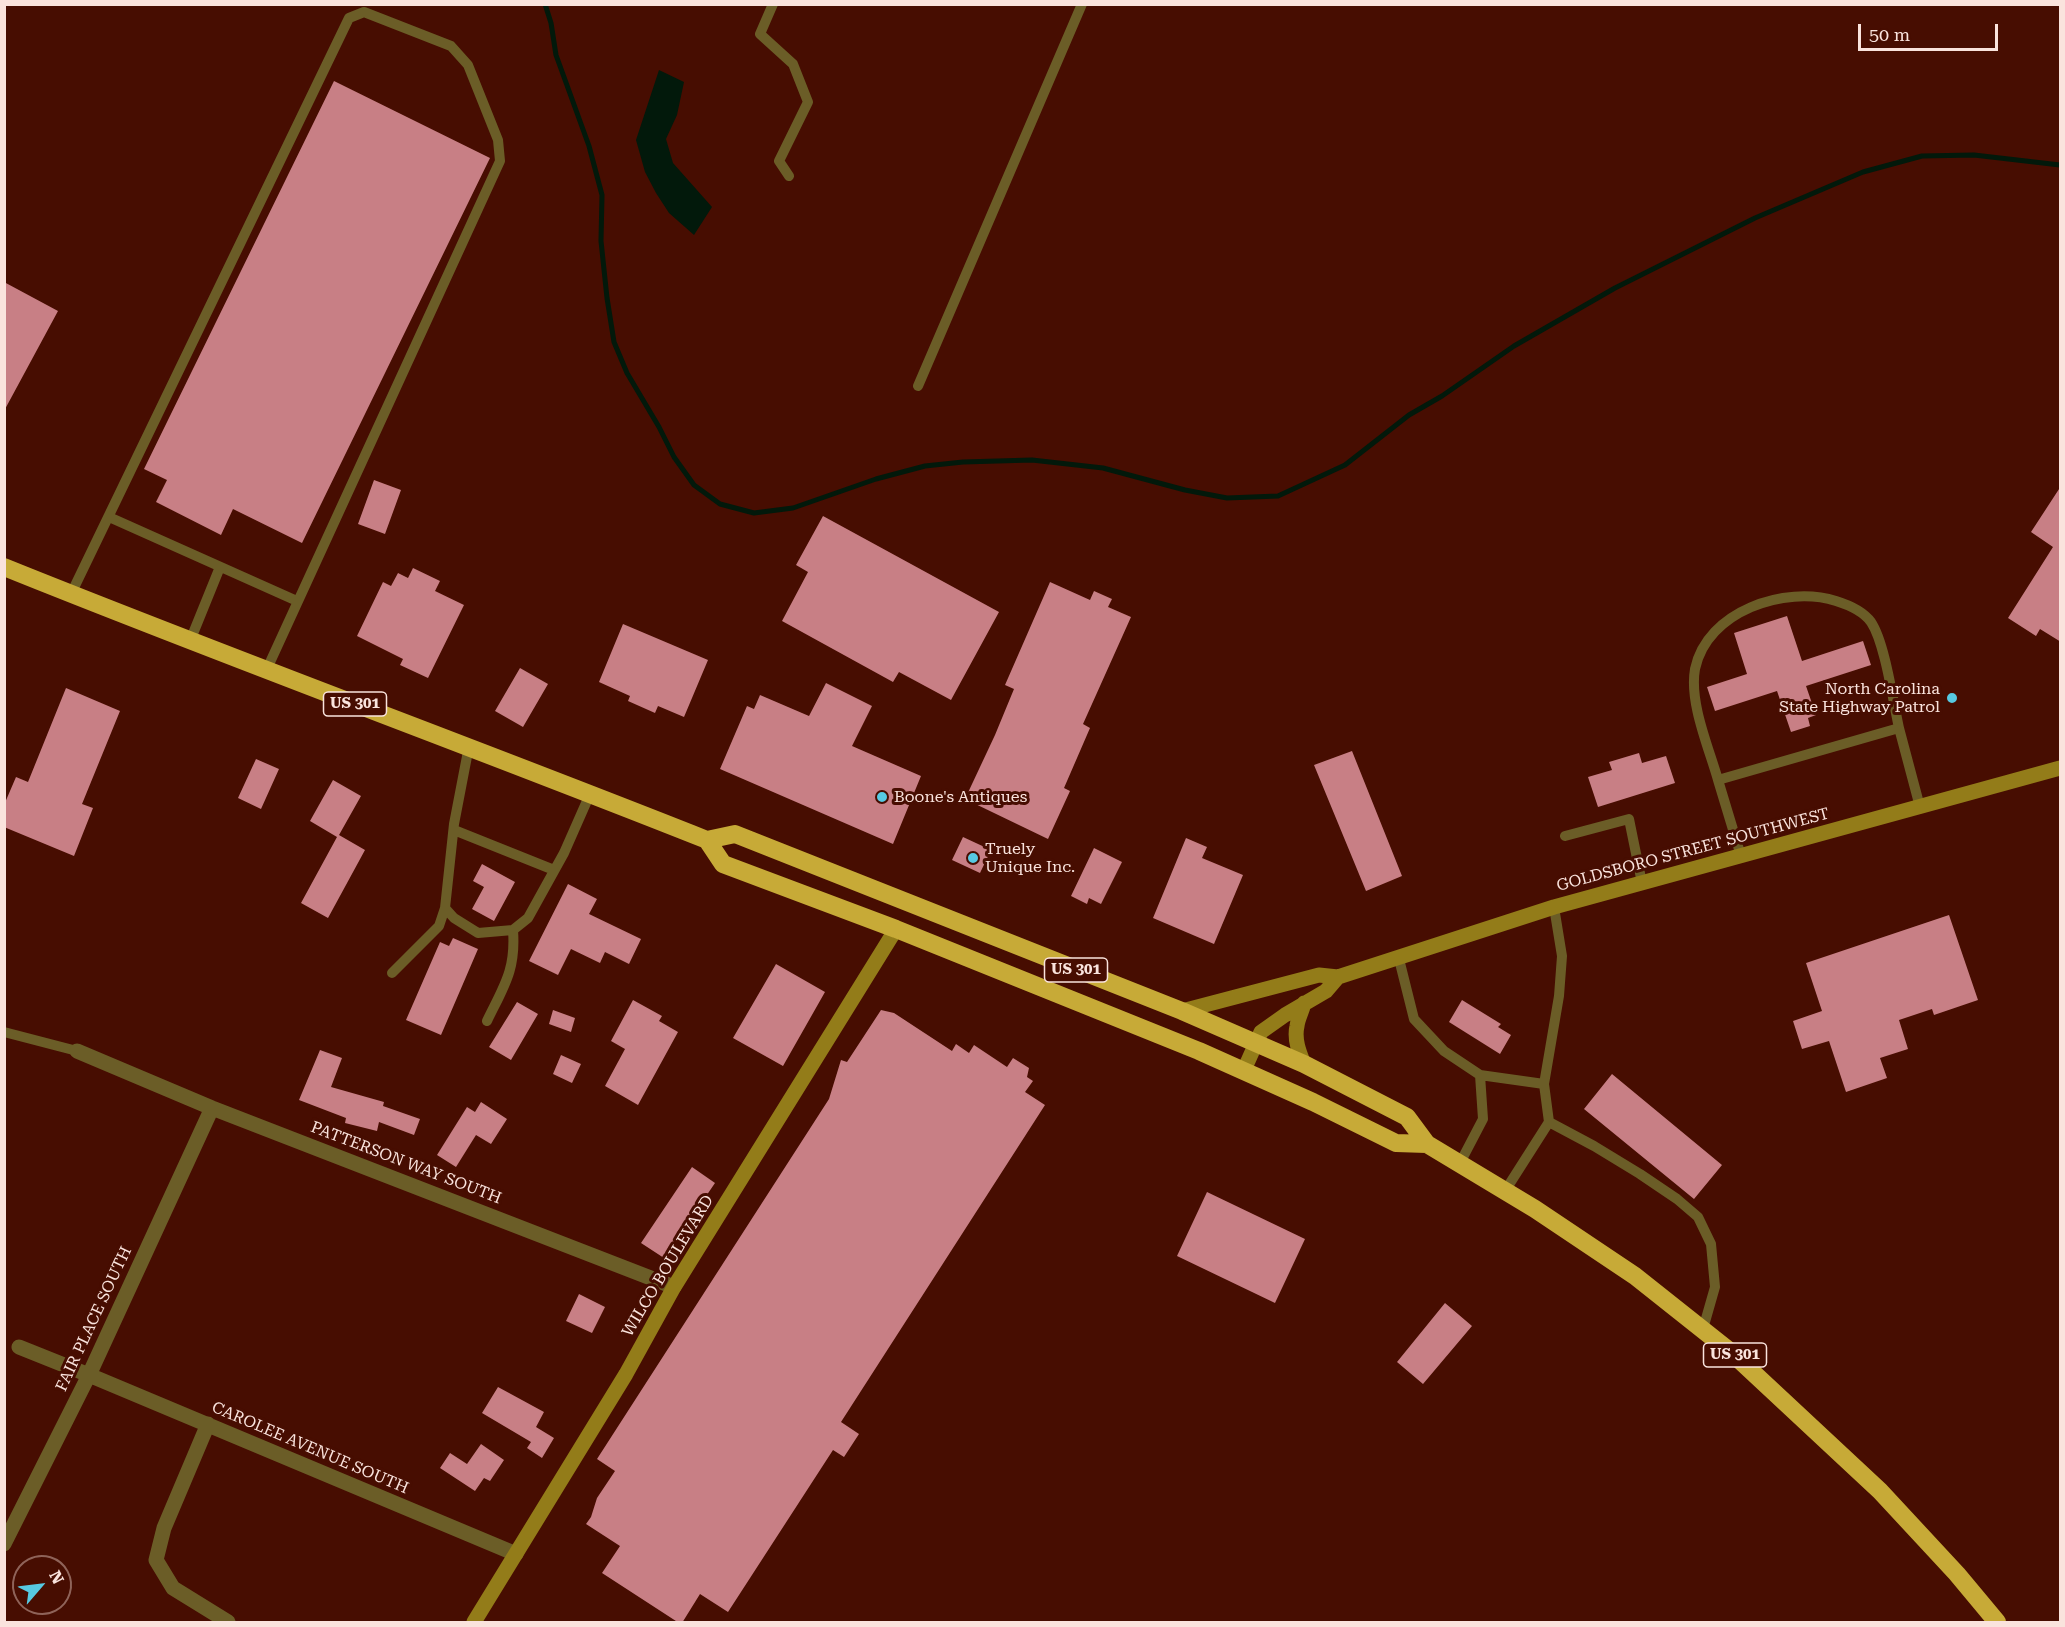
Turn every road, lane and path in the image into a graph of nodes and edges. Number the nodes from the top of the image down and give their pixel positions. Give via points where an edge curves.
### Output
1 (773, 4) edge
2 (1082, 4) edge
3 (789, 176) dead end
4 (918, 386) dead end
5 (109, 517) junction
6 (4, 567) edge
7 (220, 567) junction
8 (71, 594) junction
9 (297, 601) junction
10 (190, 641) junction
11 (266, 671) junction
12 (1899, 728) junction
13 (469, 747) junction
14 (2061, 768) edge
15 (1718, 780) junction
16 (590, 794) junction
17 (1920, 807) junction
18 (454, 831) junction
19 (1565, 836) dead end
20 (707, 840) junction
21 (1741, 856) junction
22 (554, 870) junction
23 (1642, 883) junction
24 (1554, 907) junction
25 (445, 908) junction
26 (896, 929) junction
27 (513, 930) junction
28 (1399, 959) junction
29 (392, 973) dead end
30 (1338, 977) junction
31 (1304, 1003) junction
32 (1182, 1011) junction
33 (487, 1021) dead end
34 (4, 1032) edge
35 (1256, 1042) junction
36 (76, 1052) joint
37 (1304, 1064) junction
38 (1244, 1070) junction
39 (1480, 1075) junction
40 (1545, 1084) junction
41 (212, 1108) junction
42 (1549, 1122) junction
43 (1427, 1144) junction
44 (1460, 1163) junction
45 (1505, 1191) junction
46 (674, 1287) junction
47 (1703, 1329) junction
48 (19, 1347) dead end
49 (89, 1375) junction
50 (208, 1424) junction
51 (4, 1544) edge
52 (516, 1554) junction
53 (228, 1623) edge
54 (474, 1623) edge
55 (1996, 1623) edge

1 - 3 lane via 760,34 793,64 808,102 779,161
2 - 4 lane
5 - 7 lane
5 - 8 lane
5 - 9 lane via 349,18 364,12 451,46 468,65 498,140 500,160
6 - 8 highway, US 301
7 - 9 lane
7 - 10 lane
8 - 10 highway, US 301
9 - 11 lane
10 - 11 highway, US 301
11 - 13 highway, US 301
12 - 15 lane
12 - 15 lane via 1880,639 1870,621 1851,605 1824,597 1788,596 1734,616 1717,629 1695,668 1697,710
12 - 17 lane
13 - 16 highway, US 301
13 - 18 lane
14 - 17 street, GOLDSBORO STREET SOUTHWEST
15 - 21 lane
16 - 20 highway, US 301
16 - 22 lane
17 - 21 street, GOLDSBORO STREET SOUTHWEST
18 - 22 lane
18 - 25 lane
19 - 23 lane via 1629,819
20 - 26 highway, US 301 via 723,864
20 - 32 highway, US 301 via 735,834
21 - 23 street, GOLDSBORO STREET SOUTHWEST
22 - 27 lane via 528,918
23 - 24 street, GOLDSBORO STREET SOUTHWEST
24 - 28 street, GOLDSBORO STREET SOUTHWEST
24 - 40 lane via 1562,956
25 - 27 lane via 478,933
25 - 29 lane via 439,926
26 - 38 highway, US 301
26 - 46 street, WILCO BOULEVARD
27 - 33 lane via 515,952 511,972
28 - 30 street, GOLDSBORO STREET SOUTHWEST
28 - 39 lane via 1414,1018 1444,1051
30 - 31 street, GOLDSBORO STREET SOUTHWEST via 1326,991
30 - 32 street, GOLDSBORO STREET SOUTHWEST via 1319,975
31 - 35 street, GOLDSBORO STREET SOUTHWEST via 1265,1029
31 - 37 street via 1296,1034
32 - 35 highway, US 301
34 - 36 lane
35 - 37 highway, US 301
35 - 38 street, GOLDSBORO STREET SOUTHWEST
36 - 41 street, PATTERSON WAY SOUTH
37 - 43 highway, US 301 via 1407,1117
38 - 43 highway, US 301 via 1396,1143
39 - 40 lane
39 - 44 lane via 1484,1119
40 - 42 lane
41 - 46 street, PATTERSON WAY SOUTH
41 - 49 street, FAIR PLACE SOUTH
42 - 45 lane
42 - 47 lane via 1640,1174 1698,1217 1711,1244 1715,1287
43 - 44 highway, US 301
44 - 45 highway, US 301
45 - 47 highway, US 301 via 1635,1276
46 - 52 street, WILCO BOULEVARD
47 - 55 highway, US 301 via 1872,1483 1957,1574
48 - 49 street, CAROLEE AVENUE SOUTH
49 - 50 street, CAROLEE AVENUE SOUTH
49 - 51 street, FAIR PLACE SOUTH
50 - 52 street, CAROLEE AVENUE SOUTH
50 - 53 street via 164,1528 156,1560 173,1588
52 - 54 street, WILCO BOULEVARD

